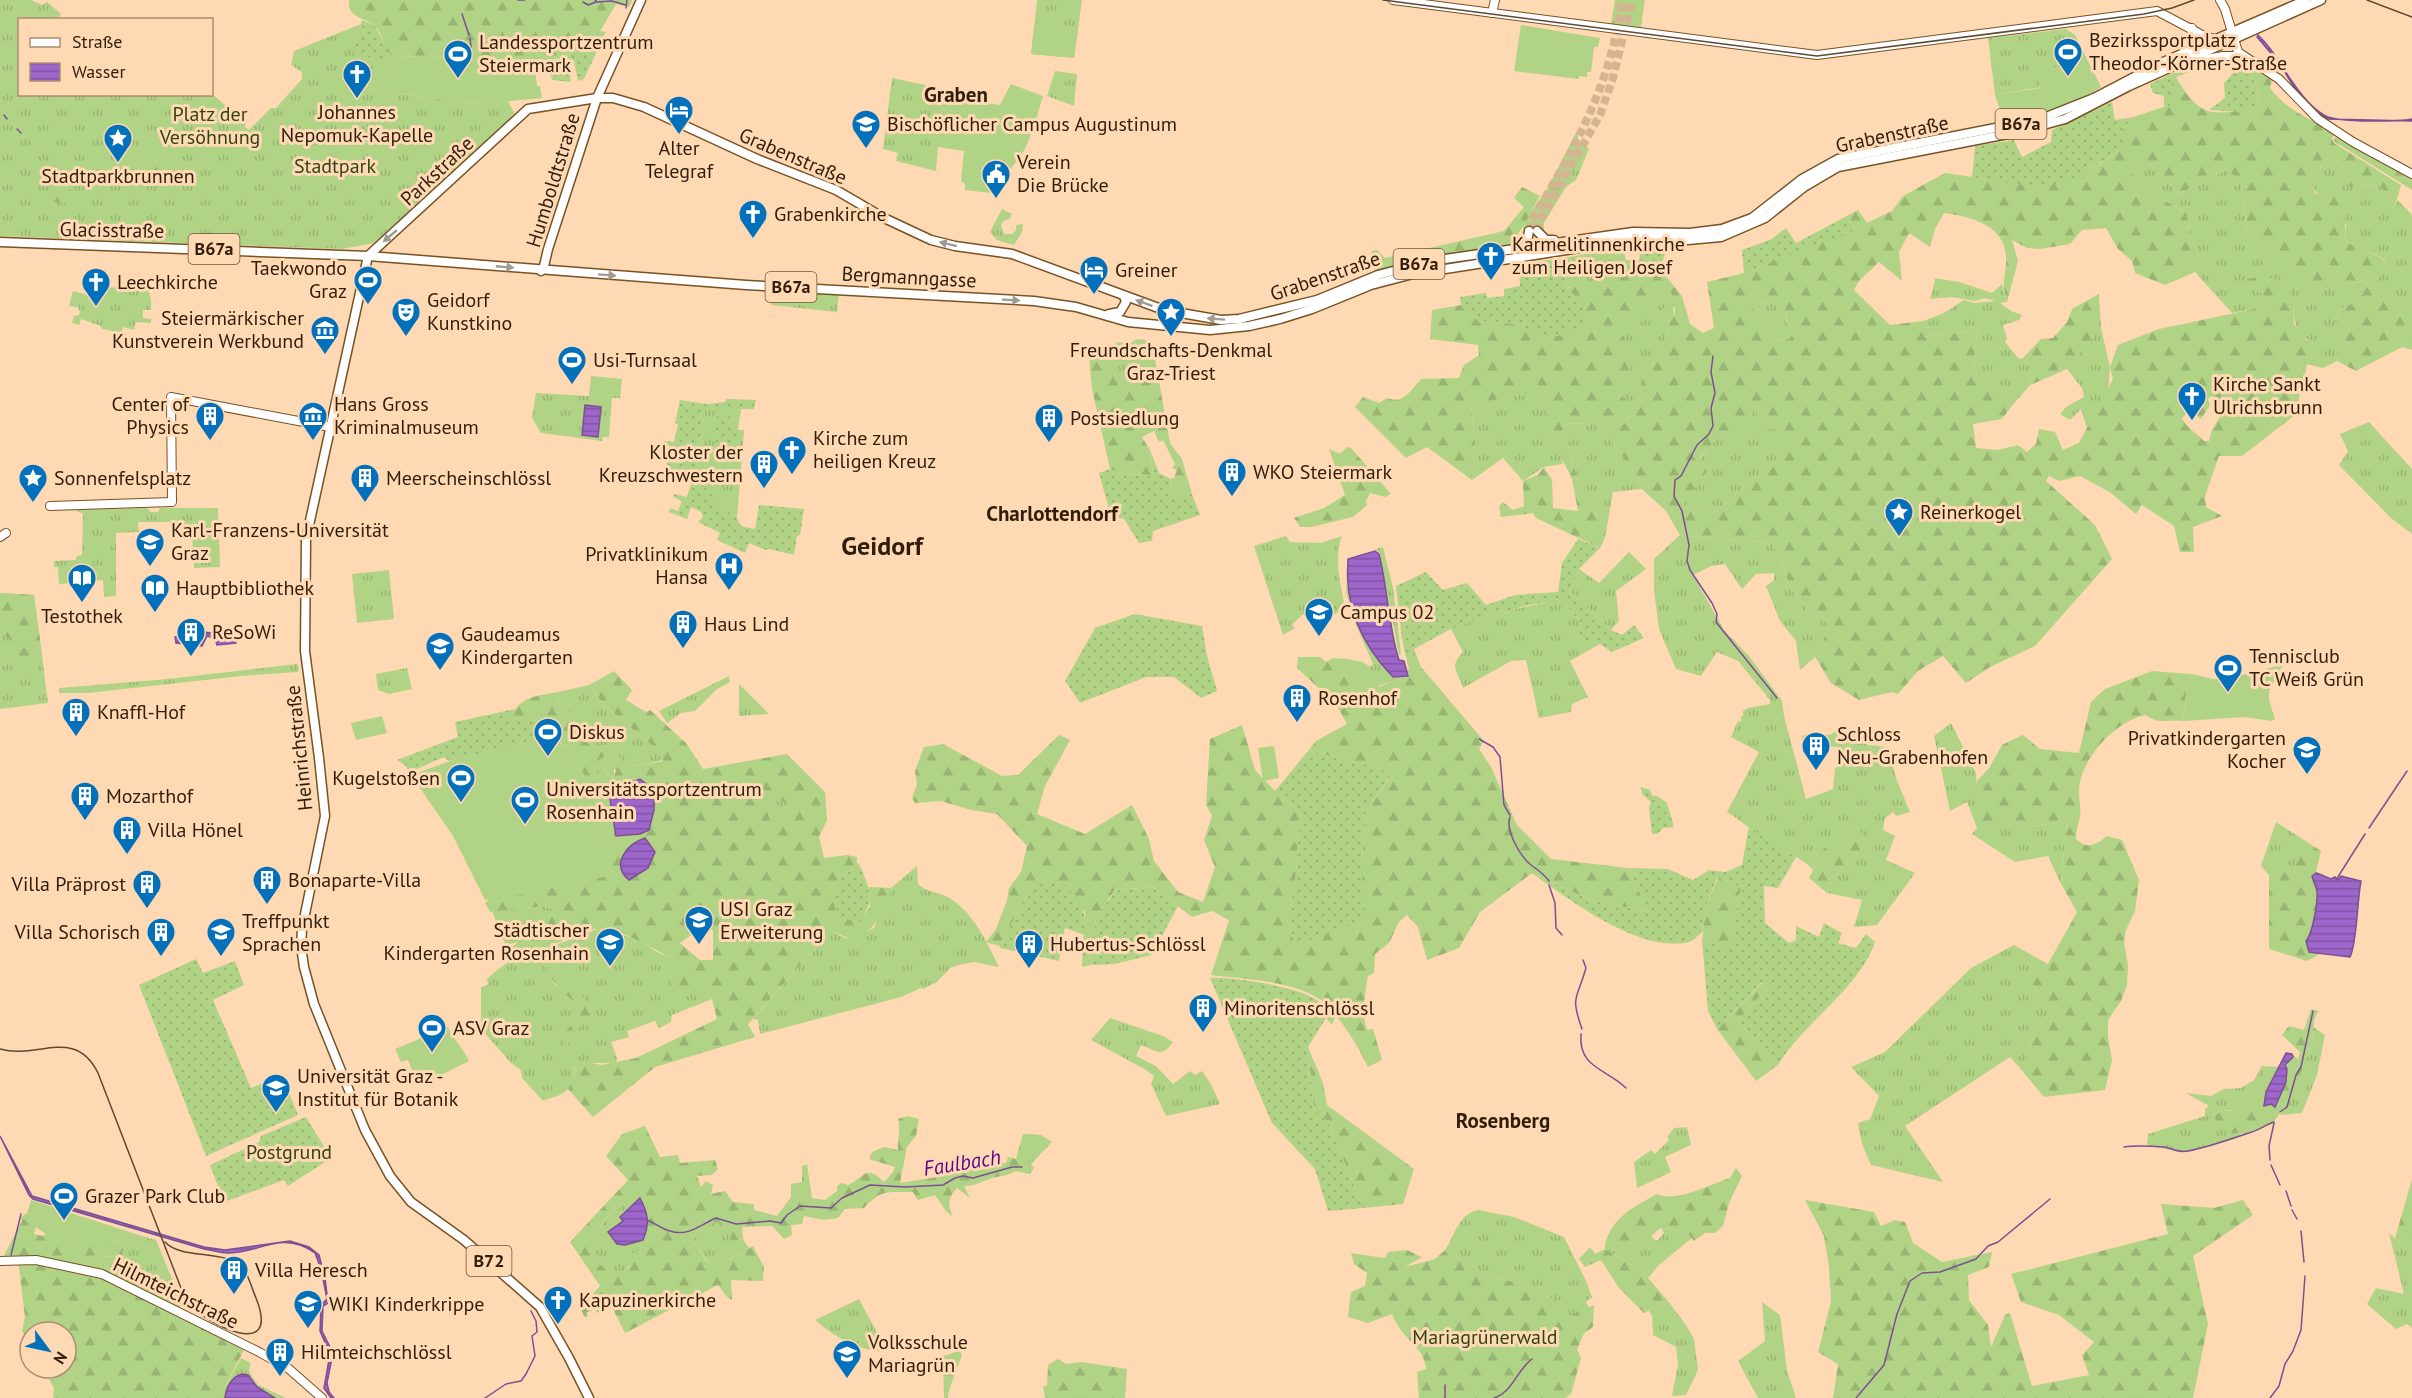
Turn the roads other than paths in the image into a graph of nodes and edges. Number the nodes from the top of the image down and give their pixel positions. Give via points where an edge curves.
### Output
1 (641, 0) edge
2 (1394, 0) edge
3 (1495, 0) edge
4 (2220, 0) edge
5 (2306, 0) edge
6 (2321, 0) edge
7 (1492, 13) junction
8 (2195, 30) junction
9 (2233, 36) junction
10 (2216, 39) junction
11 (2191, 50) junction
12 (2244, 56) junction
13 (2177, 65) junction
14 (597, 98) junction
15 (2412, 174) edge
16 (1565, 241) junction
17 (0, 242) edge
18 (548, 249) junction
19 (1531, 250) junction
20 (368, 256) junction
21 (525, 269) junction
22 (541, 271) junction
23 (1124, 296) junction
24 (1106, 315) junction
25 (1196, 317) junction
26 (1157, 324) junction
27 (1230, 328) joint
28 (330, 427) junction
29 (50, 506) dead end
30 (0, 1261) edge
31 (322, 1398) edge
32 (589, 1398) edge

1 - 14 main road, Humboldtstraße
2 - 7 main road
3 - 7 main road
4 - 9 main road
5 - 9 main road, Grabenstraße / B67a
6 - 9 main road, Grabenstraße / B67a
7 - 8 main road via 1817,55 2157,11
8 - 10 main road
8 - 11 main road
9 - 10 main road, Grabenstraße / B67a
9 - 12 main road
9 - 13 main road, Grabenstraße / B67a
10 - 11 main road, Grabenstraße / B67a
11 - 16 main road, Grabenstraße / B67a via 2041,120 1838,159 1802,179 1752,218 1722,229 1633,232
12 - 13 main road
12 - 15 main road via 2279,79 2332,129
13 - 19 main road, Grabenstraße / B67a via 2065,119 2042,126 1838,167 1804,187 1765,218 1721,237 1637,239
14 - 18 main road, Humboldtstraße
14 -> 20 main road, Parkstraße / B67a via 528,109
23 -> 14 main road, Grabenstraße / B67a via 1012,254 932,240 836,190 757,159 644,106
16 - 19 main road, Grabenstraße / B67a
16 - 19 main road, B67a via 1546,240 1533,231
17 - 20 main road, Glacisstraße / B67a
18 - 21 main road via 539,262
18 - 22 main road, Humboldtstraße
19 -> 25 main road, Grabenstraße / B67a via 1431,261 1392,270 1317,300 1249,317
19 - 27 main road, Grabenstraße / B67a via 1395,277 1302,312
20 -> 21 main road, Bergmanngasse / B67a
20 - 28 main road, Heinrichstraße / B72
21 - 22 main road, Bergmanngasse / B67a
22 -> 24 main road, Bergmanngasse / B67a via 1034,301
23 - 24 main road via 1126,302 1120,312
25 -> 23 main road, Grabenstraße / B67a
24 - 26 main road, Bergmanngasse / B67a via 1128,322
25 - 26 main road via 1164,314
26 - 27 main road, Bergmanngasse / B67a via 1210,330
28 - 29 main road via 171,396 172,502
28 - 32 main road, Heinrichstraße / B72 via 306,539 305,651 325,816 302,929 305,973 365,1130 398,1188 411,1202 465,1240 534,1302 547,1317
30 - 31 main road, Hilmteichstraße via 36,1260 102,1275 259,1352 289,1370

